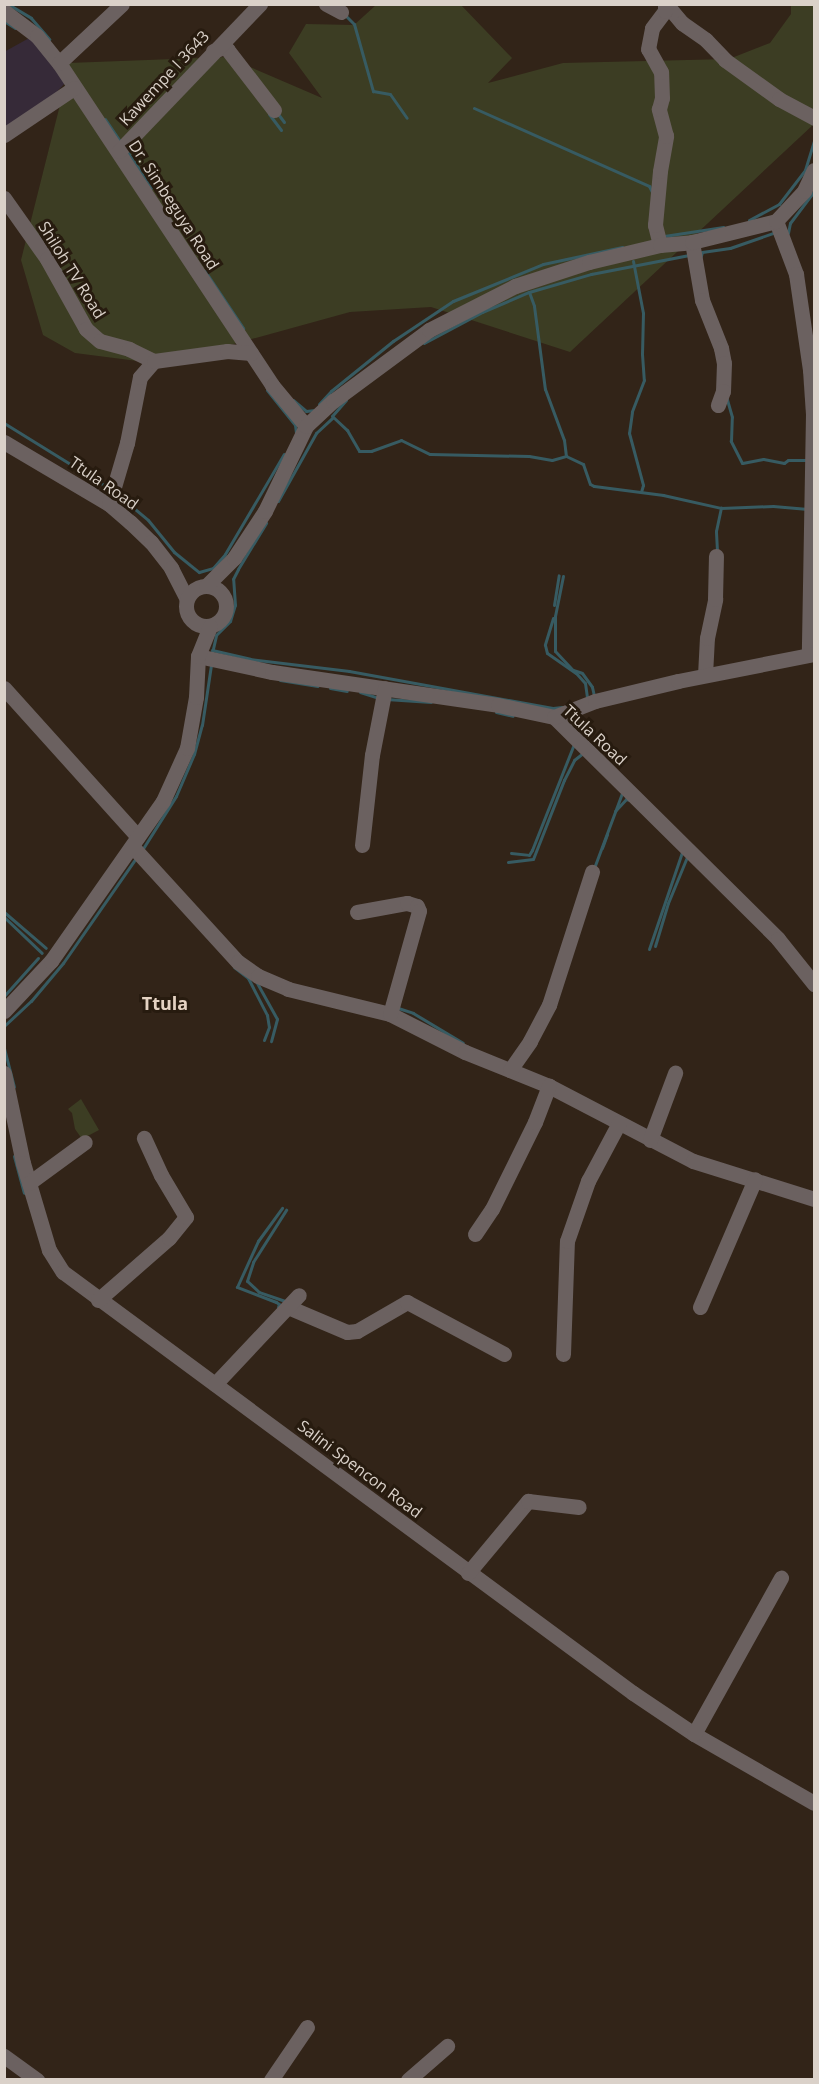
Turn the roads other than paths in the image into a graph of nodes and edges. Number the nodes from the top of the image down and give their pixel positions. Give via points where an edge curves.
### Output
1 (122, 4) edge
2 (260, 4) edge
3 (326, 4) edge
4 (666, 4) edge
5 (4, 11) edge
6 (341, 12) dead end
7 (213, 51) junction
8 (59, 63) junction
9 (74, 88) junction
10 (274, 110) dead end
11 (814, 118) edge
12 (4, 135) edge
13 (119, 151) junction
14 (814, 170) edge
15 (4, 198) edge
16 (776, 221) junction
17 (692, 242) junction
18 (660, 245) junction
19 (251, 353) junction
20 (154, 361) junction
21 (718, 405) dead end
22 (306, 426) junction
23 (4, 442) edge
24 (109, 504) junction
25 (716, 556) dead end
26 (234, 558) junction
27 (171, 568) junction
28 (202, 586) junction
29 (223, 595) junction
30 (187, 599) junction
31 (203, 625) junction
32 (812, 654) edge
33 (199, 655) junction
34 (705, 675) junction
35 (4, 688) edge
36 (385, 688) junction
37 (554, 717) junction
38 (135, 841) junction
39 (362, 845) dead end
40 (592, 872) dead end
41 (357, 912) dead end
42 (814, 984) edge
43 (4, 1011) edge
44 (390, 1014) junction
45 (510, 1070) junction
46 (4, 1073) edge
47 (675, 1073) dead end
48 (549, 1086) junction
49 (619, 1123) junction
50 (144, 1138) dead end
51 (650, 1140) junction
52 (85, 1142) dead end
53 (755, 1179) junction
54 (29, 1184) junction
55 (814, 1199) edge
56 (476, 1234) dead end
57 (299, 1295) dead end
58 (98, 1300) junction
59 (288, 1307) junction
60 (700, 1307) dead end
61 (504, 1354) dead end
62 (563, 1354) dead end
63 (215, 1384) junction
64 (579, 1507) dead end
65 (468, 1573) junction
66 (781, 1578) dead end
67 (694, 1734) junction
68 (814, 1803) edge
69 (308, 2026) dead end
70 (447, 2046) dead end
71 (4, 2056) edge
72 (37, 2079) edge
73 (271, 2079) edge
74 (408, 2079) edge

1 - 8 street
2 - 7 street, Kawempe I 3643
3 - 6 street
4 - 11 street via 682,23 743,74
4 - 18 street via 652,28 648,49 662,72 659,109 666,136 655,225
5 - 8 street, Dr. Simbeguya Road via 37,36
7 - 10 street via 224,47
7 - 13 street, Kawempe I 3643
8 - 9 street, Dr. Simbeguya Road
9 - 12 street
9 - 13 street, Dr. Simbeguya Road
13 - 19 street, Dr. Simbeguya Road
14 - 16 street via 804,191
15 - 20 street, Shiloh TV Road via 47,259 86,329 100,341
16 - 17 street
16 - 32 street via 796,274 810,370
17 - 18 street
17 - 21 street via 702,300 725,369
18 - 22 street via 589,262 482,301 382,362
19 - 20 street via 227,351
19 - 22 street, Dr. Simbeguya Road
20 - 24 street via 140,377 127,443
22 - 26 street via 265,510
23 - 24 street, Ttula Road
24 - 27 street, Ttula Road via 151,542
25 - 34 street
26 - 28 street
26 - 29 street
27 - 28 street, Ttula Road
27 - 30 street, Ttula Road
28 - 29 street via 219,590
28 - 30 street
29 - 31 street via 223,618
30 - 31 street via 187,613
31 - 33 street
32 - 34 street
33 - 36 street, Ttula Road via 272,672
33 - 38 street via 187,748 163,801
34 - 37 street via 595,701
35 - 38 street
36 - 37 street, Ttula Road
36 - 39 street via 372,755
37 - 42 street, Ttula Road via 778,939
38 - 43 street via 51,961
38 - 44 street via 238,962 258,976 288,989
40 - 45 street via 549,1005
41 - 44 street via 407,903 417,906
44 - 45 street
45 - 48 street
46 - 54 street, Salini Spencon Road
47 - 51 street
48 - 49 street
48 - 56 street via 535,1122
49 - 51 street
49 - 62 street via 588,1182 567,1241
50 - 58 street via 186,1217
51 - 53 street via 693,1161
52 - 54 street
53 - 55 street
53 - 60 street
54 - 58 street, Salini Spencon Road via 55,1261
57 - 59 street
58 - 63 street, Salini Spencon Road
59 - 61 street via 347,1332 357,1331 407,1302
59 - 63 street
63 - 65 street, Salini Spencon Road
64 - 65 street via 528,1501
65 - 67 street, Salini Spencon Road
66 - 67 street
67 - 68 street, Salini Spencon Road
69 - 73 street
70 - 74 street
71 - 72 street

